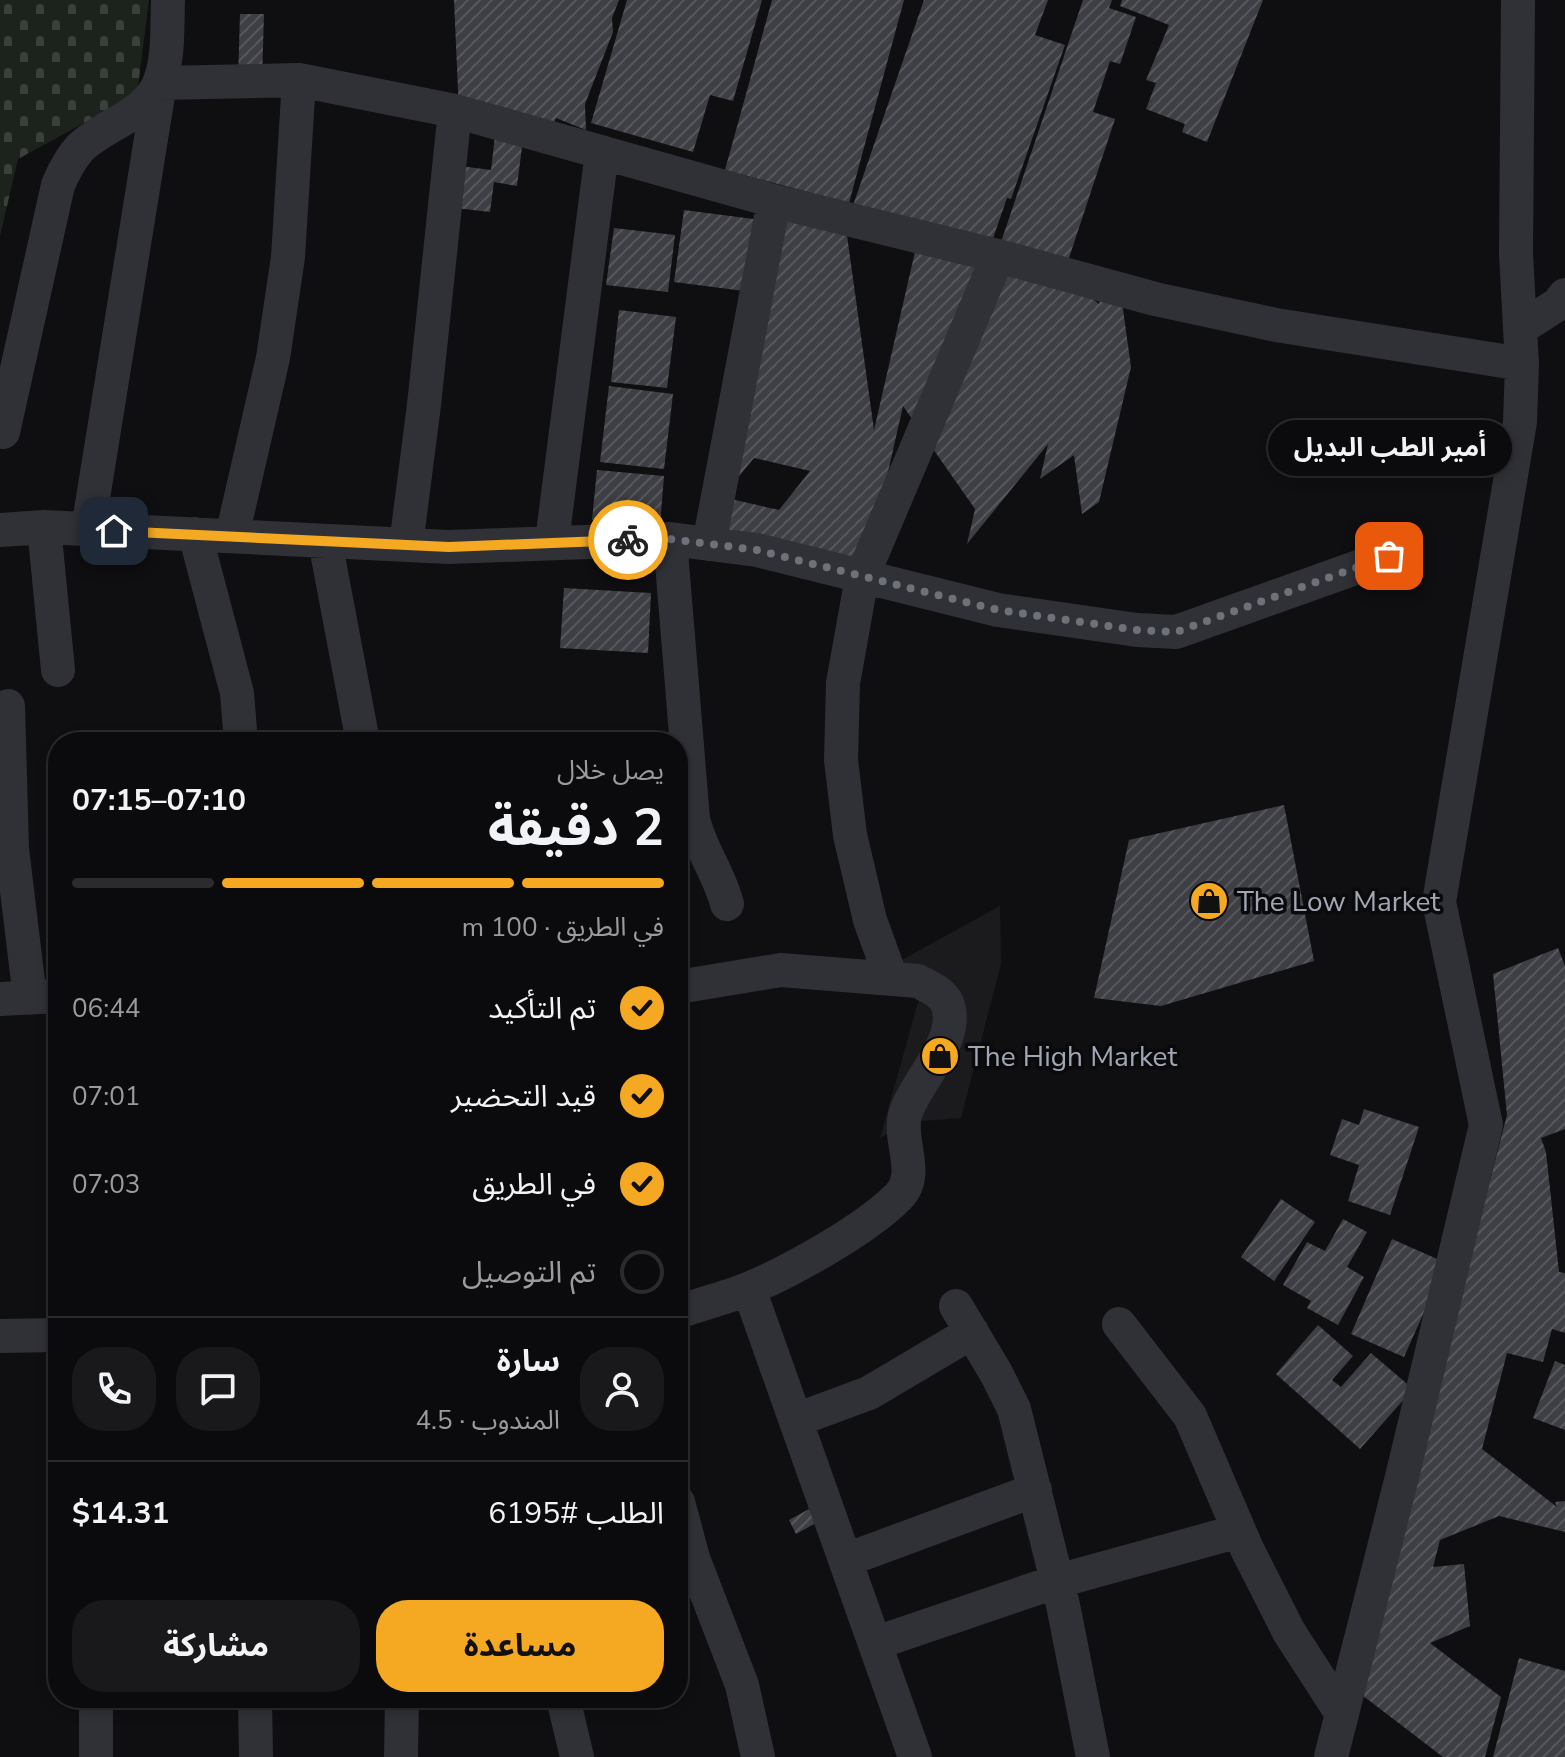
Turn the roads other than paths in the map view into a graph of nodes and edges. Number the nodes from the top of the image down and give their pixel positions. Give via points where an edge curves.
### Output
1 (168, 0) edge
2 (1518, 0) edge
3 (299, 80) junction
4 (160, 83) junction
5 (455, 111) junction
6 (602, 152) junction
7 (774, 201) junction
8 (998, 256) junction
9 (1565, 295) edge
10 (1521, 328) junction
11 (1522, 364) junction
12 (3, 432) dead end
13 (44, 527) junction
14 (88, 529) junction
15 (0, 530) edge
16 (195, 534) junction
17 (232, 536) junction
18 (670, 539) junction
19 (325, 541) junction
20 (552, 541) junction
21 (709, 544) junction
22 (406, 545) junction
23 (1389, 556) dead end
24 (862, 577) junction
25 (58, 670) dead end
26 (8, 706) dead end
27 (240, 732) edge
28 (361, 732) edge
29 (686, 732) edge
30 (688, 758) edge
31 (727, 904) dead end
32 (891, 978) junction
33 (688, 985) edge
34 (29, 998) edge
35 (749, 1289) junction
36 (688, 1309) edge
37 (1119, 1324) dead end
38 (48, 1335) edge
39 (0, 1336) edge
40 (796, 1420) junction
41 (1035, 1490) junction
42 (1239, 1531) junction
43 (688, 1539) edge
44 (846, 1560) junction
45 (1058, 1581) junction
46 (876, 1643) junction
47 (96, 1708) edge
48 (255, 1708) edge
49 (402, 1708) edge
50 (565, 1708) edge
51 (1342, 1714) junction
52 (96, 1757) edge
53 (256, 1757) edge
54 (401, 1757) edge
55 (577, 1757) edge
56 (758, 1757) edge
57 (915, 1757) edge
58 (1093, 1757) edge
59 (1331, 1757) edge

1 - 4 street
2 - 10 street via 1516,254
3 - 4 street
3 - 5 street
3 - 17 street via 288,257 273,358
4 - 12 street via 138,108 83,145 58,185
4 - 14 street
5 - 6 street
5 - 22 street
6 - 7 street
6 - 20 street
7 - 8 street
7 - 21 street
8 - 11 street via 1276,325
8 - 24 street
9 - 10 street
10 - 11 street
11 - 51 street via 1520,422 1439,902 1486,1125
13 - 14 street
13 - 15 street
13 - 25 street
14 - 16 street
16 - 17 street
16 - 27 street via 237,693
17 - 19 street
18 - 20 street
18 - 21 street
18 - 29 street
19 - 22 street
19 - 28 street
20 - 22 street
21 - 24 street via 757,550
23 - 24 street via 1176,632 998,610
24 - 32 street via 843,683 841,760 850,835 870,920
26 - 34 street via 12,849
30 - 31 street via 697,839 721,881
32 - 33 street via 781,970
32 - 35 street via 918,981 947,1003 948,1024 935,1063 910,1099 904,1119 906,1187 831,1246
35 - 36 street
35 - 40 street
37 - 42 street via 1190,1416
38 - 39 street
40 - 41 street via 869,1393 964,1319 1014,1409
40 - 44 street
41 - 44 street
41 - 45 street
42 - 45 street
42 - 51 street via 1289,1632
43 - 56 street via 742,1685
44 - 46 street
45 - 46 street
45 - 58 street
46 - 57 street
47 - 52 street
48 - 53 street
49 - 54 street
50 - 55 street
51 - 59 street

